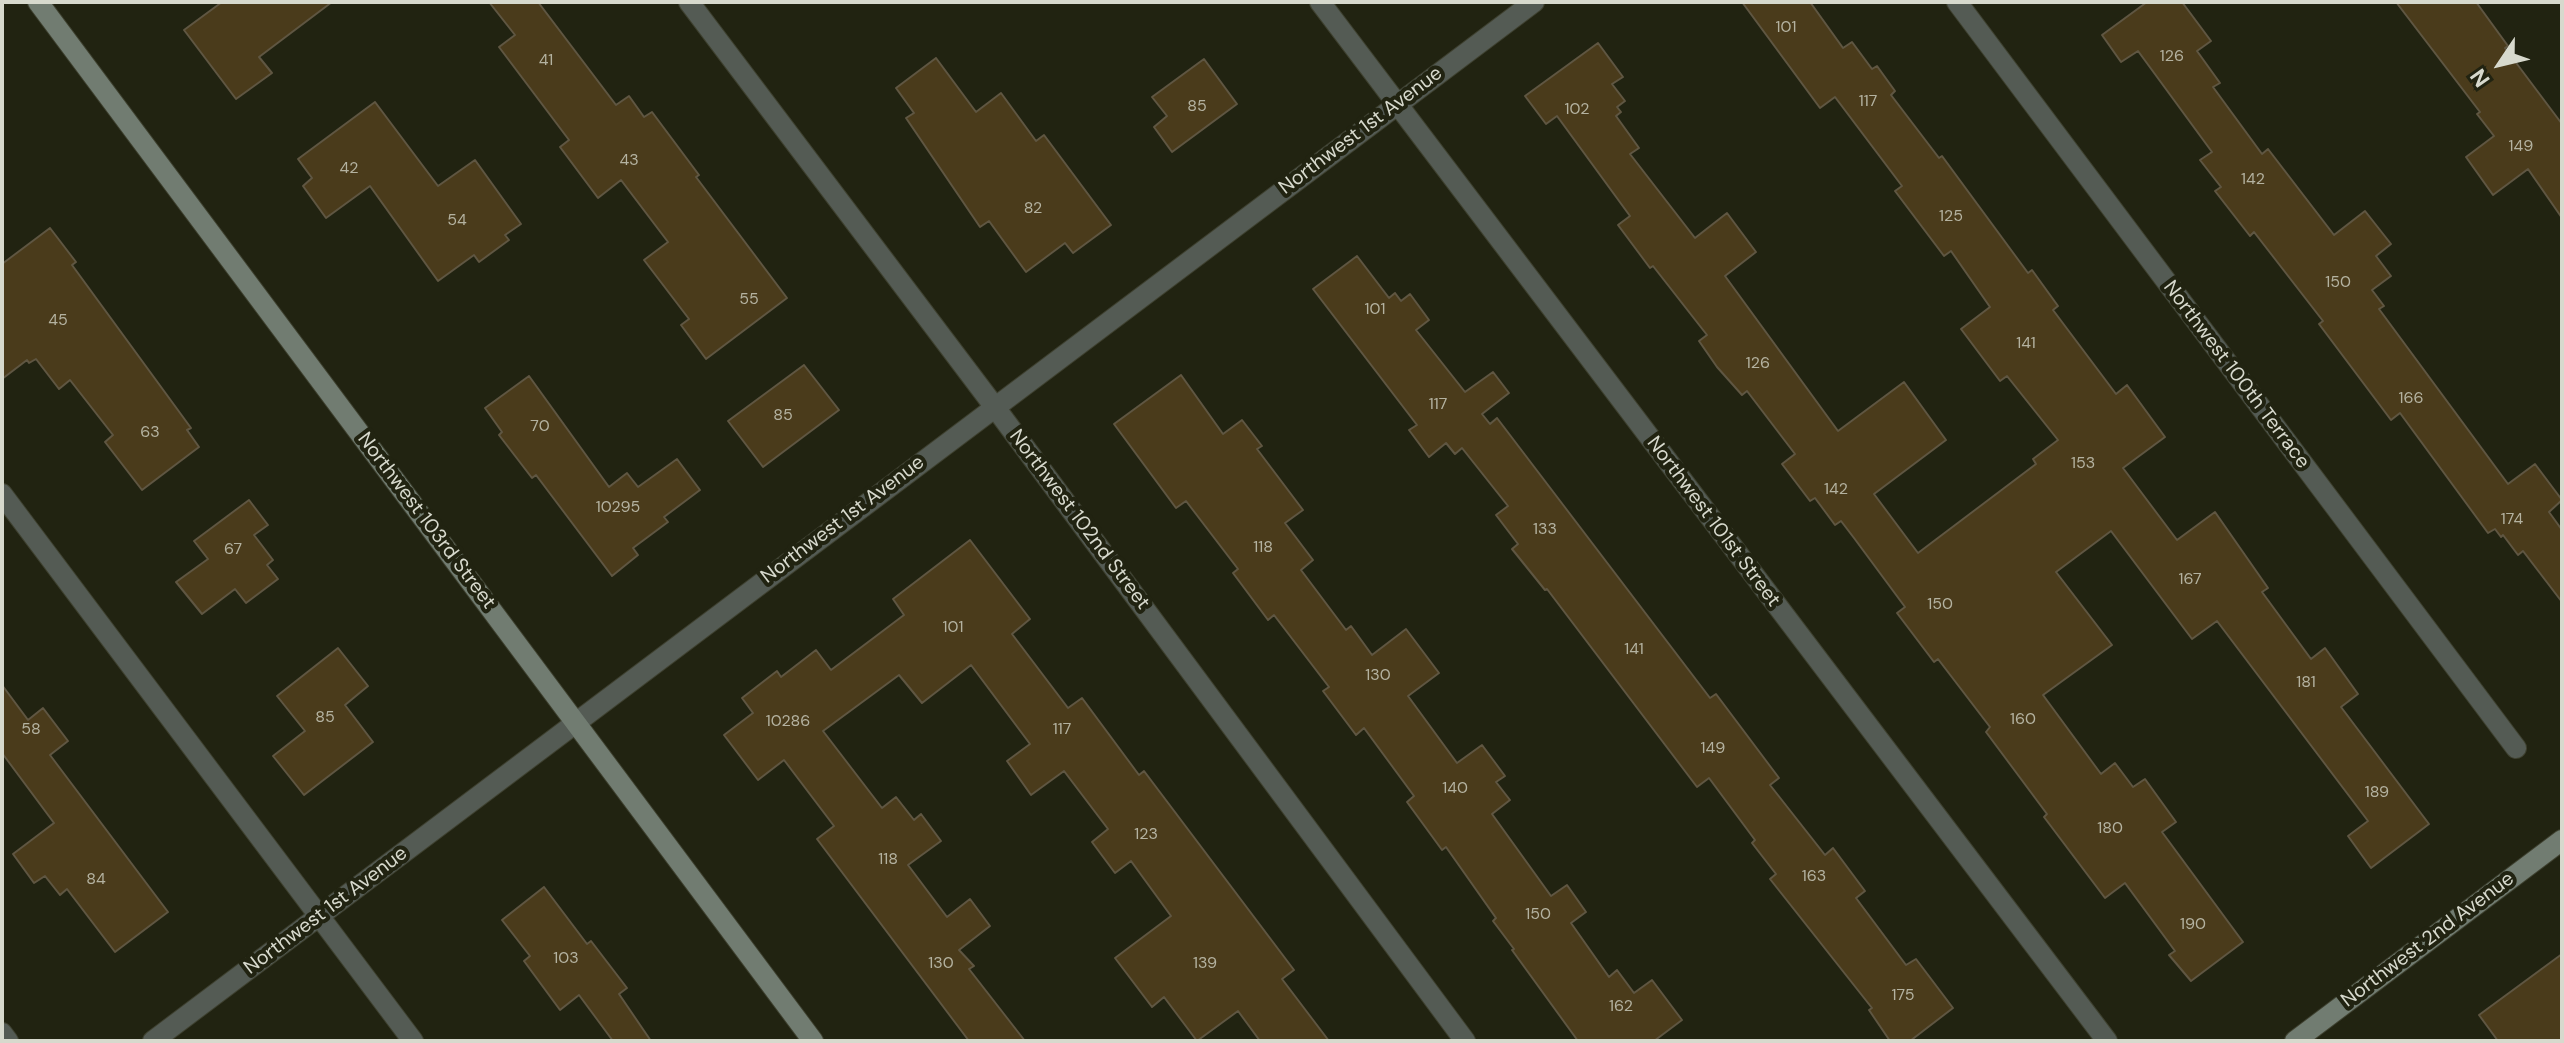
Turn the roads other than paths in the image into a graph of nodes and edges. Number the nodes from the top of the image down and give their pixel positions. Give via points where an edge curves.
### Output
1 (689, 2) edge
2 (1320, 2) edge
3 (1534, 2) edge
4 (1957, 2) edge
5 (48, 5) edge
6 (1397, 105) junction
7 (994, 406) junction
8 (2, 494) edge
9 (576, 722) junction
10 (2516, 748) dead end
11 (2562, 840) edge
12 (319, 917) junction
13 (2, 1033) edge
14 (8, 1041) edge
15 (153, 1041) edge
16 (413, 1041) edge
17 (813, 1041) edge
18 (1465, 1041) edge
19 (2107, 1041) edge
20 (2295, 1041) edge

1 - 7 street, Northwest 102nd Street
2 - 6 street, Northwest 101st Street
3 - 6 street, Northwest 1st Avenue
4 - 10 street, Northwest 100th Terrace
5 - 9 main road, Northwest 103rd Street
6 - 7 street, Northwest 1st Avenue
6 - 19 street, Northwest 101st Street
7 - 9 street, Northwest 1st Avenue
7 - 18 street, Northwest 102nd Street
8 - 12 street
9 - 12 street, Northwest 1st Avenue
9 - 17 main road, Northwest 103rd Street
11 - 20 main road, Northwest 2nd Avenue
12 - 15 street, Northwest 1st Avenue
12 - 16 street
13 - 14 street

